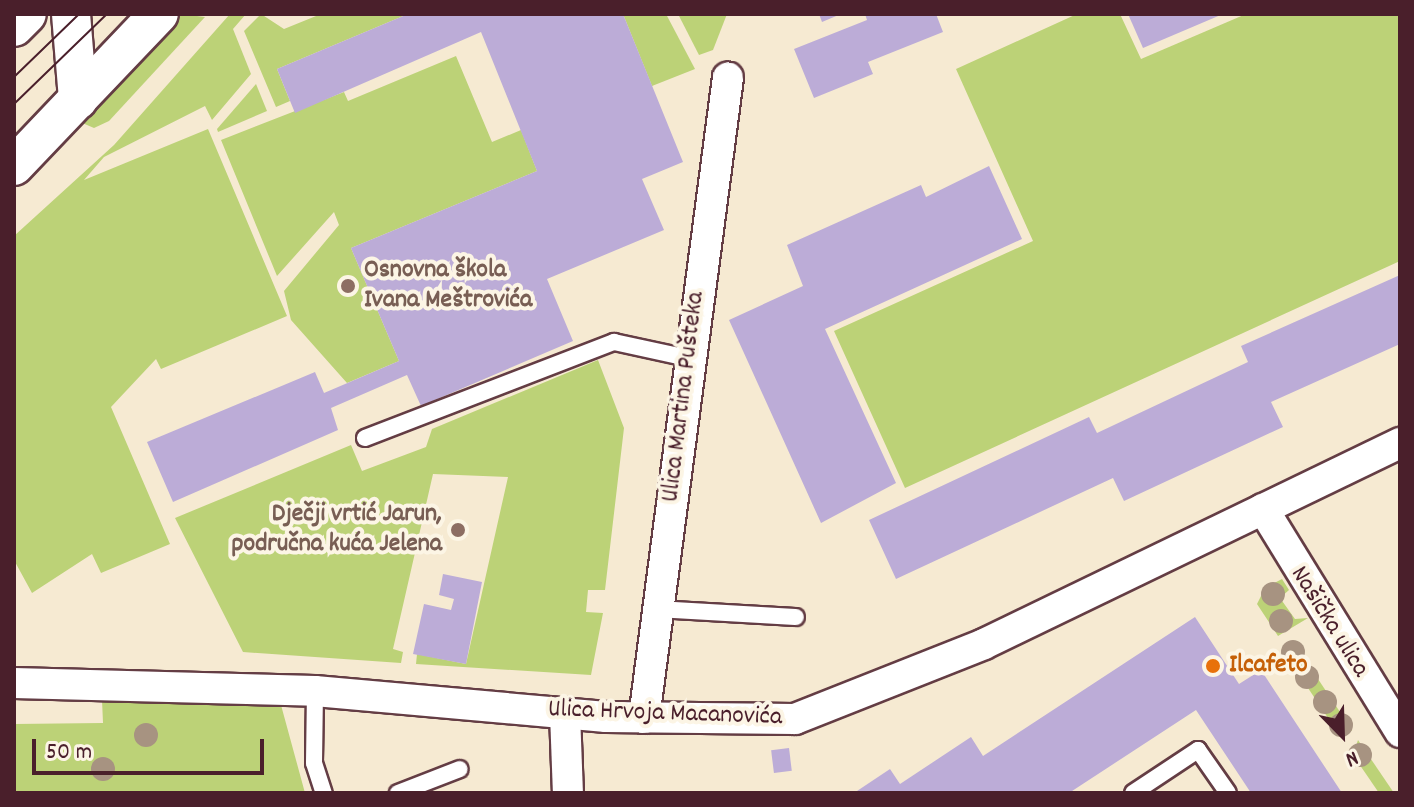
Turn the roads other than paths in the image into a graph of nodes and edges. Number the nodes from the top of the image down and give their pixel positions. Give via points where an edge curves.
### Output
1 (27, 14) edge
2 (71, 14) edge
3 (159, 14) edge
4 (14, 27) edge
5 (728, 77) dead end
6 (78, 100) junction
7 (14, 166) edge
8 (688, 358) junction
9 (365, 438) dead end
10 (1400, 443) edge
11 (1263, 509) junction
12 (656, 609) junction
13 (796, 617) dead end
14 (14, 683) edge
15 (315, 691) junction
16 (565, 713) junction
17 (644, 718) junction
18 (1400, 732) edge
19 (460, 769) dead end
20 (324, 793) edge
21 (398, 793) edge
22 (568, 793) edge
23 (1133, 793) edge
24 (1228, 793) edge

1 - 4 street
2 - 6 street
3 - 6 street
5 - 8 street, Ulica Martina Pušteka
6 - 7 street
8 - 9 lane via 614,342
8 - 12 street, Ulica Martina Pušteka
10 - 11 street, Ulica Hrvoja Macanovića
11 - 17 street, Ulica Hrvoja Macanovića via 840,706 766,721
11 - 18 street, Našička ulica
12 - 13 lane
12 - 17 street, Ulica Martina Pušteka
14 - 15 street, Ulica Hrvoja Macanovića
15 - 16 street, Ulica Hrvoja Macanovića
15 - 20 lane via 314,763
16 - 17 street, Ulica Hrvoja Macanovića
16 - 22 street
19 - 21 lane
23 - 24 lane via 1198,750

